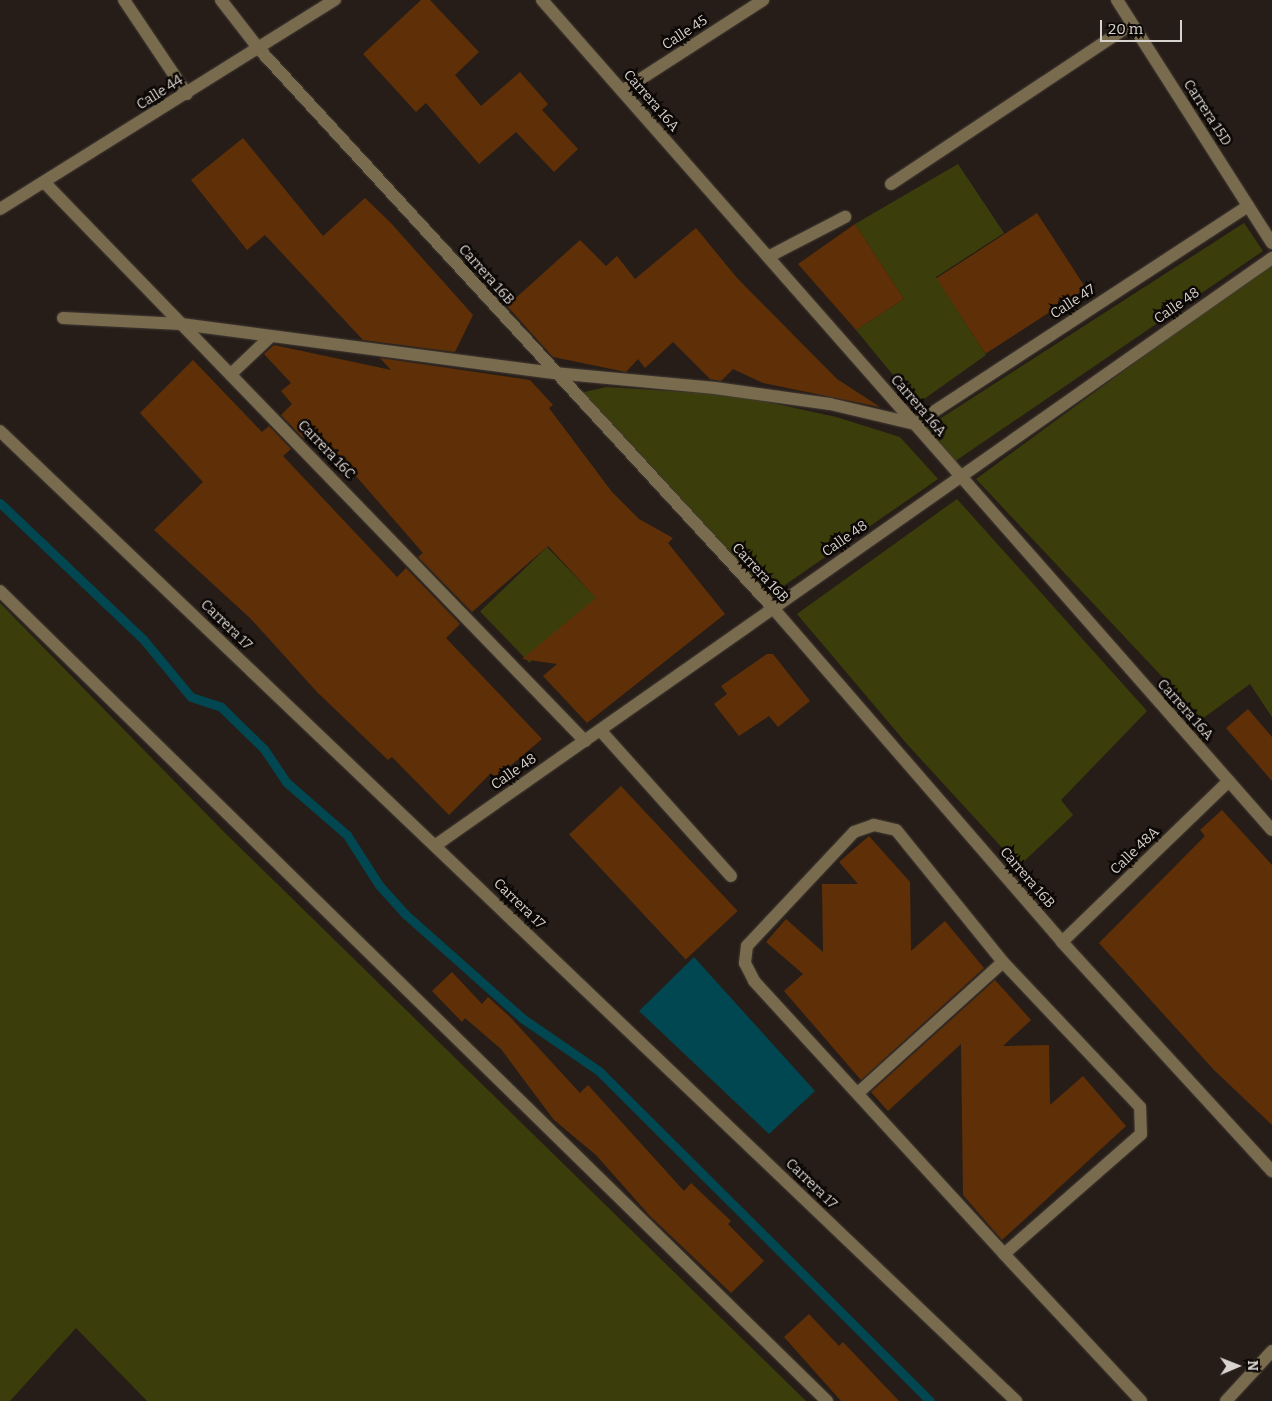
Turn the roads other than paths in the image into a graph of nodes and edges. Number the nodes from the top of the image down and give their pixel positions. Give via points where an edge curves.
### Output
1 (124, 0) edge
2 (221, 0) edge
3 (335, 0) edge
4 (542, 0) edge
5 (764, 0) edge
6 (1117, 0) edge
7 (1132, 24) junction
8 (260, 49) junction
9 (622, 91) junction
10 (187, 94) junction
11 (44, 182) junction
12 (891, 184) dead end
13 (1248, 206) junction
14 (0, 209) edge
15 (845, 217) dead end
16 (1272, 243) edge
17 (768, 257) junction
18 (1272, 258) edge
19 (63, 318) dead end
20 (181, 324) junction
21 (270, 337) junction
22 (554, 373) junction
23 (231, 374) junction
24 (915, 424) junction
25 (0, 431) edge
26 (959, 478) junction
27 (0, 591) edge
28 (773, 608) junction
29 (600, 730) junction
30 (585, 740) junction
31 (1229, 781) junction
32 (1272, 830) edge
33 (436, 846) junction
34 (731, 876) dead end
35 (1062, 942) junction
36 (1004, 962) junction
37 (858, 1093) junction
38 (1272, 1171) edge
39 (1004, 1254) junction
40 (1272, 1351) edge
41 (827, 1401) edge
42 (1016, 1401) edge
43 (1141, 1401) edge
44 (1226, 1401) edge

1 - 10 street
2 - 8 street, Carrera 16B
3 - 8 street, Calle 44
4 - 9 street, Carrera 16A
5 - 9 street, Calle 45
6 - 7 street, Carrera 15D
7 - 12 street
7 - 13 street, Carrera 15D
8 - 10 street, Calle 44
8 - 22 street, Carrera 16B
9 - 17 street, Carrera 16A
10 - 11 street, Calle 44
11 - 14 street, Calle 44
11 - 20 street, Carrera 16C
13 - 16 street, Carrera 15D
13 - 24 street, Calle 47
15 - 17 street
17 - 24 street, Carrera 16A
18 - 26 street, Calle 48
19 - 20 street
20 - 21 street
20 - 23 street, Carrera 16C
21 - 22 street
21 - 23 street
22 - 24 street via 820,402
22 - 28 street, Carrera 16B
23 - 30 street, Carrera 16C
24 - 26 street, Carrera 16A
25 - 33 street, Carrera 17
26 - 28 street, Calle 48
26 - 31 street, Carrera 16A
27 - 41 street
28 - 29 street, Calle 48
28 - 35 street, Carrera 16B
29 - 30 street, Calle 48
29 - 34 street
30 - 33 street, Calle 48
31 - 32 street, Carrera 16A
31 - 35 street, Calle 48A
33 - 42 street, Carrera 17
35 - 38 street, Carrera 16B
36 - 37 street
36 - 37 street via 896,830 874,825 854,832 747,946 745,963 754,981
36 - 39 street via 1140,1107 1144,1122 1141,1134
37 - 39 street
39 - 43 street
40 - 44 street

